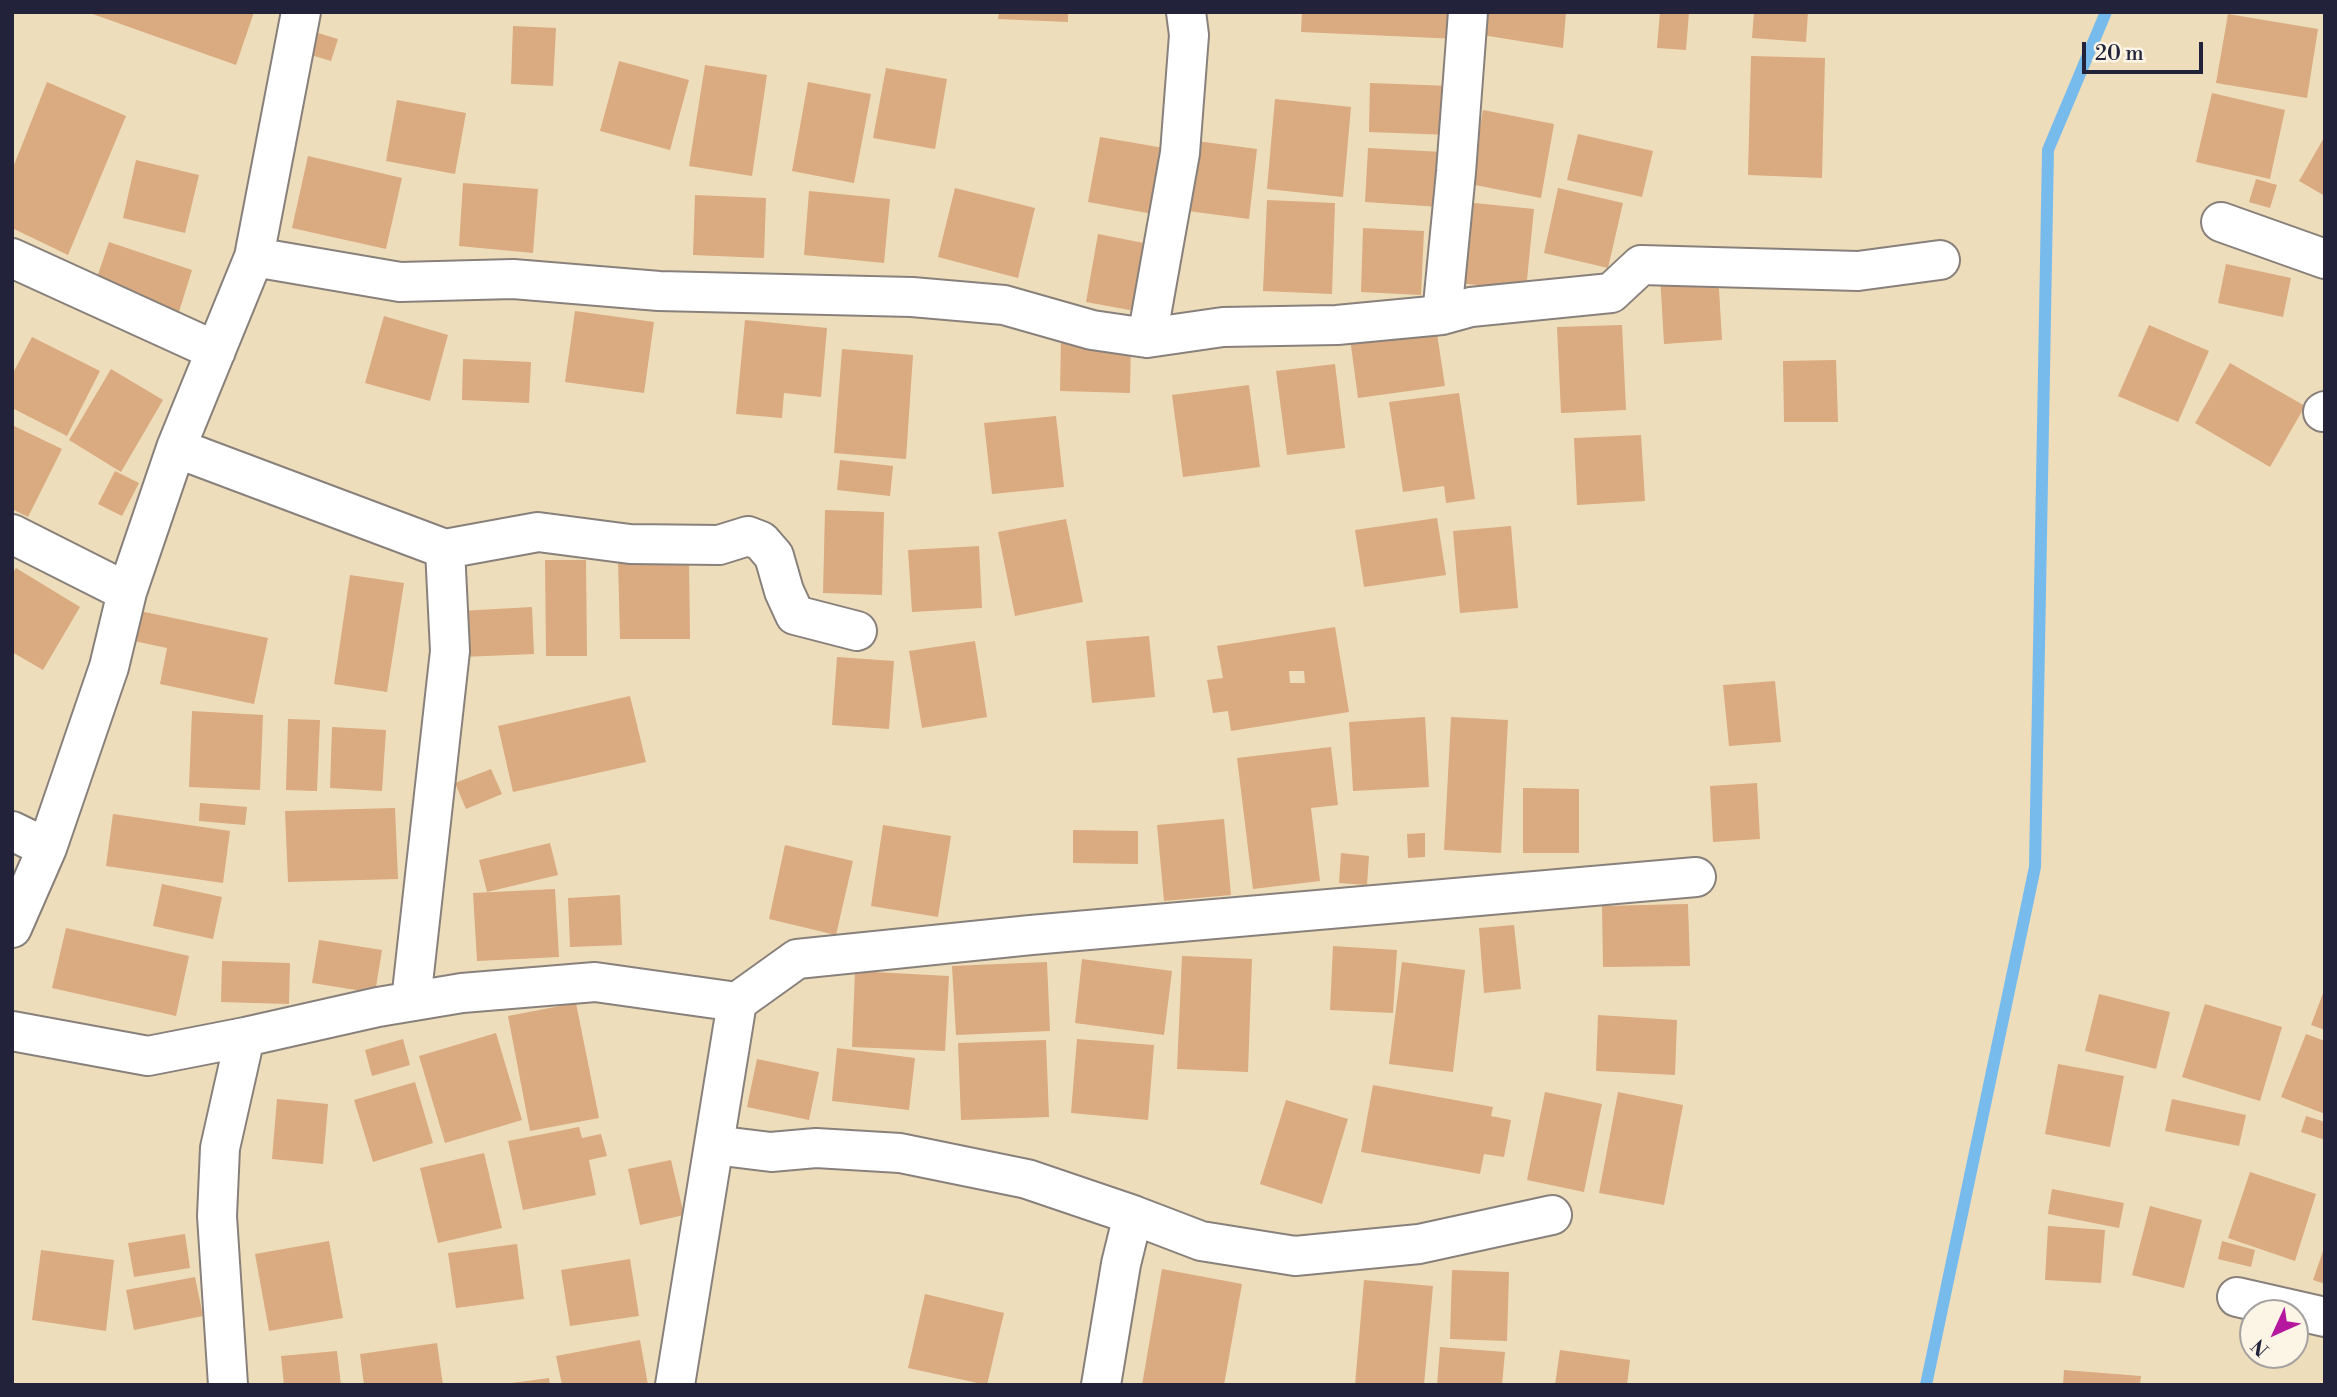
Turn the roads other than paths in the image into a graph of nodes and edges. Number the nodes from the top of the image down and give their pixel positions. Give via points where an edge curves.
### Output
1 (301, 12) edge
2 (1186, 12) edge
3 (1468, 12) edge
4 (2221, 222) dead end
5 (254, 257) junction
6 (12, 258) edge
7 (2325, 259) edge
8 (1940, 260) dead end
9 (1442, 314) junction
10 (1147, 338) junction
11 (216, 351) junction
12 (176, 448) junction
13 (12, 534) edge
14 (445, 549) junction
15 (127, 592) junction
16 (857, 631) dead end
17 (12, 831) edge
18 (47, 848) junction
19 (1696, 877) dead end
20 (12, 928) edge
21 (411, 1001) junction
22 (737, 1002) junction
23 (12, 1031) edge
24 (245, 1037) junction
25 (714, 1145) junction
26 (1133, 1215) junction
27 (1552, 1215) dead end
28 (2237, 1297) dead end
29 (2325, 1317) edge
30 (228, 1385) edge
31 (675, 1385) edge
32 (1101, 1385) edge

1 - 5 street
2 - 10 street via 1189,35 1180,153
3 - 9 street
4 - 7 street
5 - 10 street via 400,282 513,279 659,291 912,297 1004,305 1092,330
5 - 11 street
6 - 11 street
8 - 9 street via 1857,271 1641,265 1611,293
9 - 10 street via 1337,325 1223,327
11 - 12 street
12 - 14 street
12 - 15 street
13 - 15 street
14 - 16 street via 538,533 630,544 719,545 748,536 761,541 774,556 795,615
14 - 21 street via 450,651
15 - 18 street via 109,667
17 - 18 street
18 - 20 street
19 - 22 street via 797,959
21 - 22 street via 595,982
21 - 24 street
22 - 25 street
23 - 24 street via 148,1056
24 - 30 street via 220,1148 217,1216
25 - 26 street via 771,1152 816,1148 900,1153 1027,1180
25 - 31 street
26 - 27 street via 1201,1241 1295,1256 1419,1244
26 - 32 street
28 - 29 street

